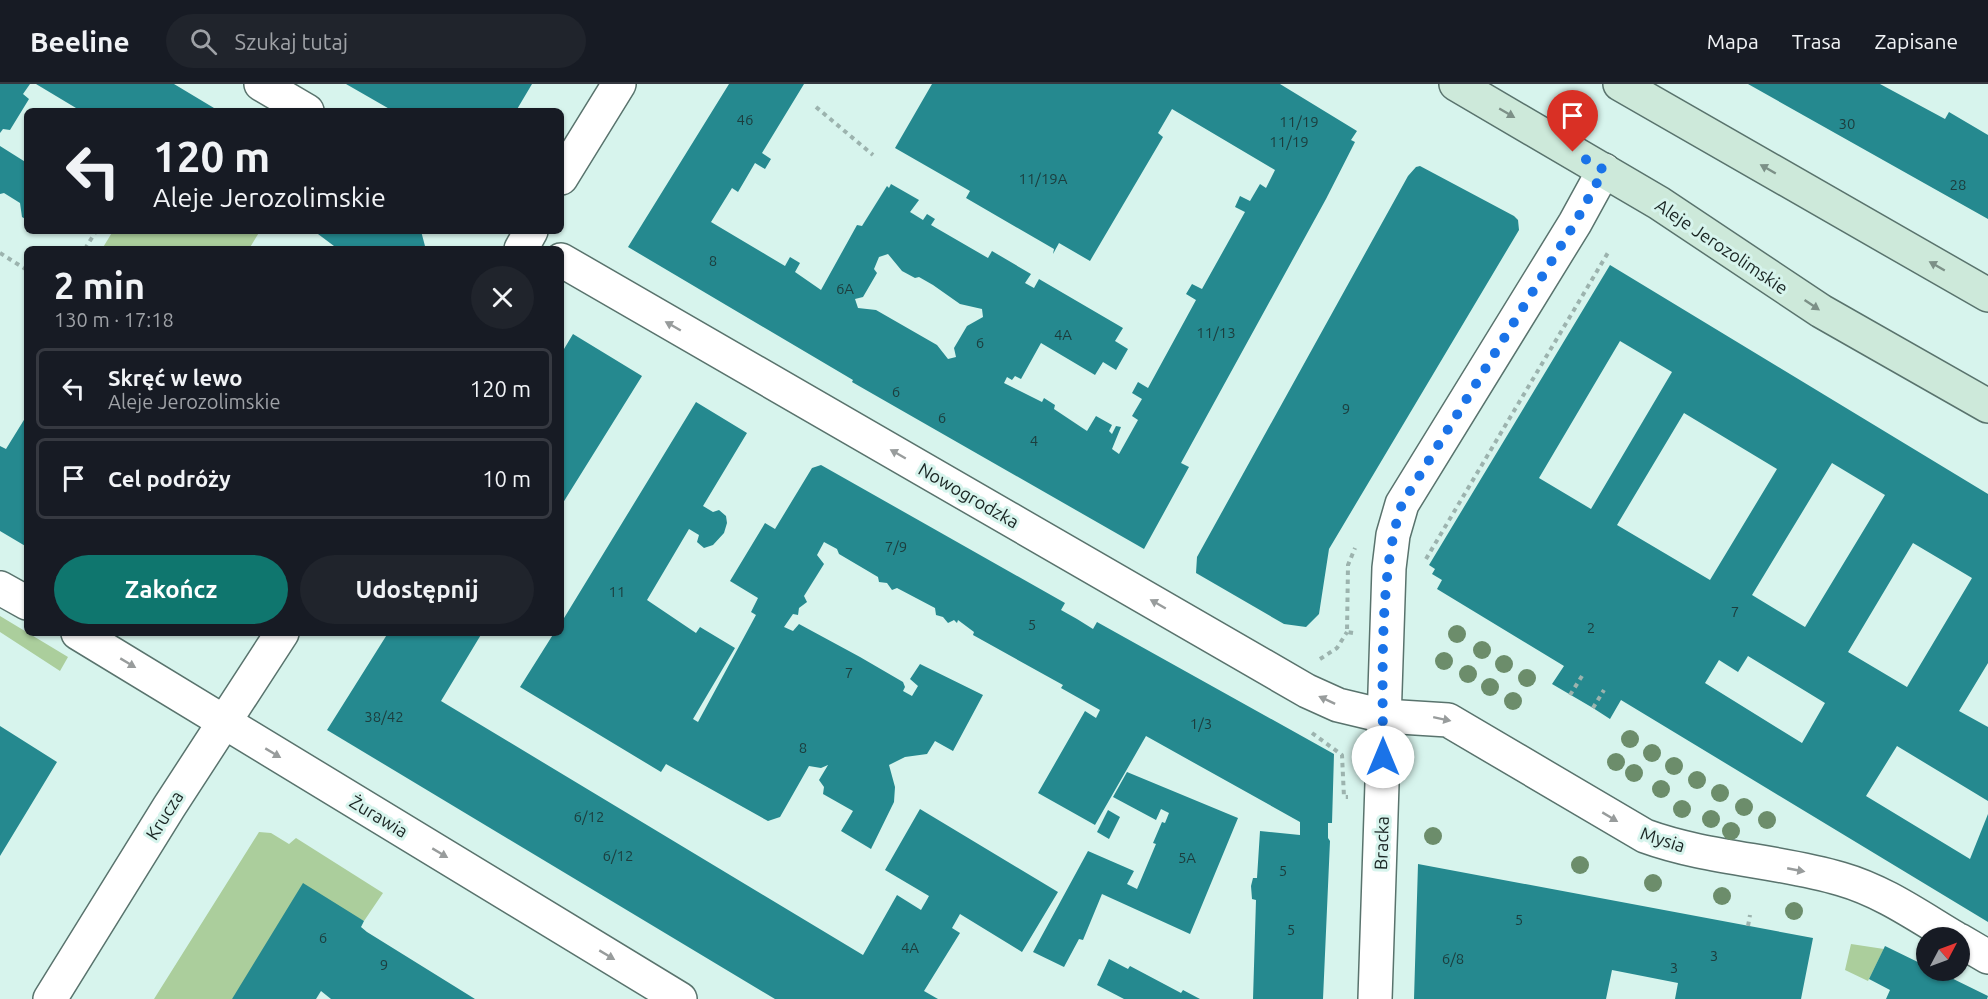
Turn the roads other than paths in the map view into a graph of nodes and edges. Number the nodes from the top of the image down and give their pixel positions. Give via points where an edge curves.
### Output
1 (261, 84) edge
2 (618, 84) edge
3 (1456, 84) edge
4 (1620, 84) edge
5 (302, 108) edge
6 (1604, 170) junction
7 (564, 173) edge
8 (564, 262) edge
9 (1988, 295) edge
10 (1988, 406) edge
11 (0, 588) edge
12 (24, 601) edge
13 (83, 636) edge
14 (280, 636) edge
15 (1384, 716) junction
16 (223, 723) junction
17 (1937, 927) edge
18 (1970, 946) edge
19 (1988, 957) edge
20 (50, 999) edge
21 (680, 999) edge
22 (1375, 999) edge

1 - 5 street
2 - 7 street
3 -> 6 main road, Aleje Jerozolimskie
9 -> 4 main road
6 -> 10 main road, Aleje Jerozolimskie via 1821,311
6 - 15 street, Bracka via 1402,504 1389,568
15 -> 8 street, Nowogrodzka via 1338,705 1307,691
11 - 12 street
13 -> 16 street, Żurawia
14 - 16 street, Krucza
15 -> 17 street, Mysia via 1448,720 1645,836 1840,878 1883,895
15 - 22 street, Bracka
16 - 20 street, Krucza
16 -> 21 street, Żurawia
18 - 19 street

